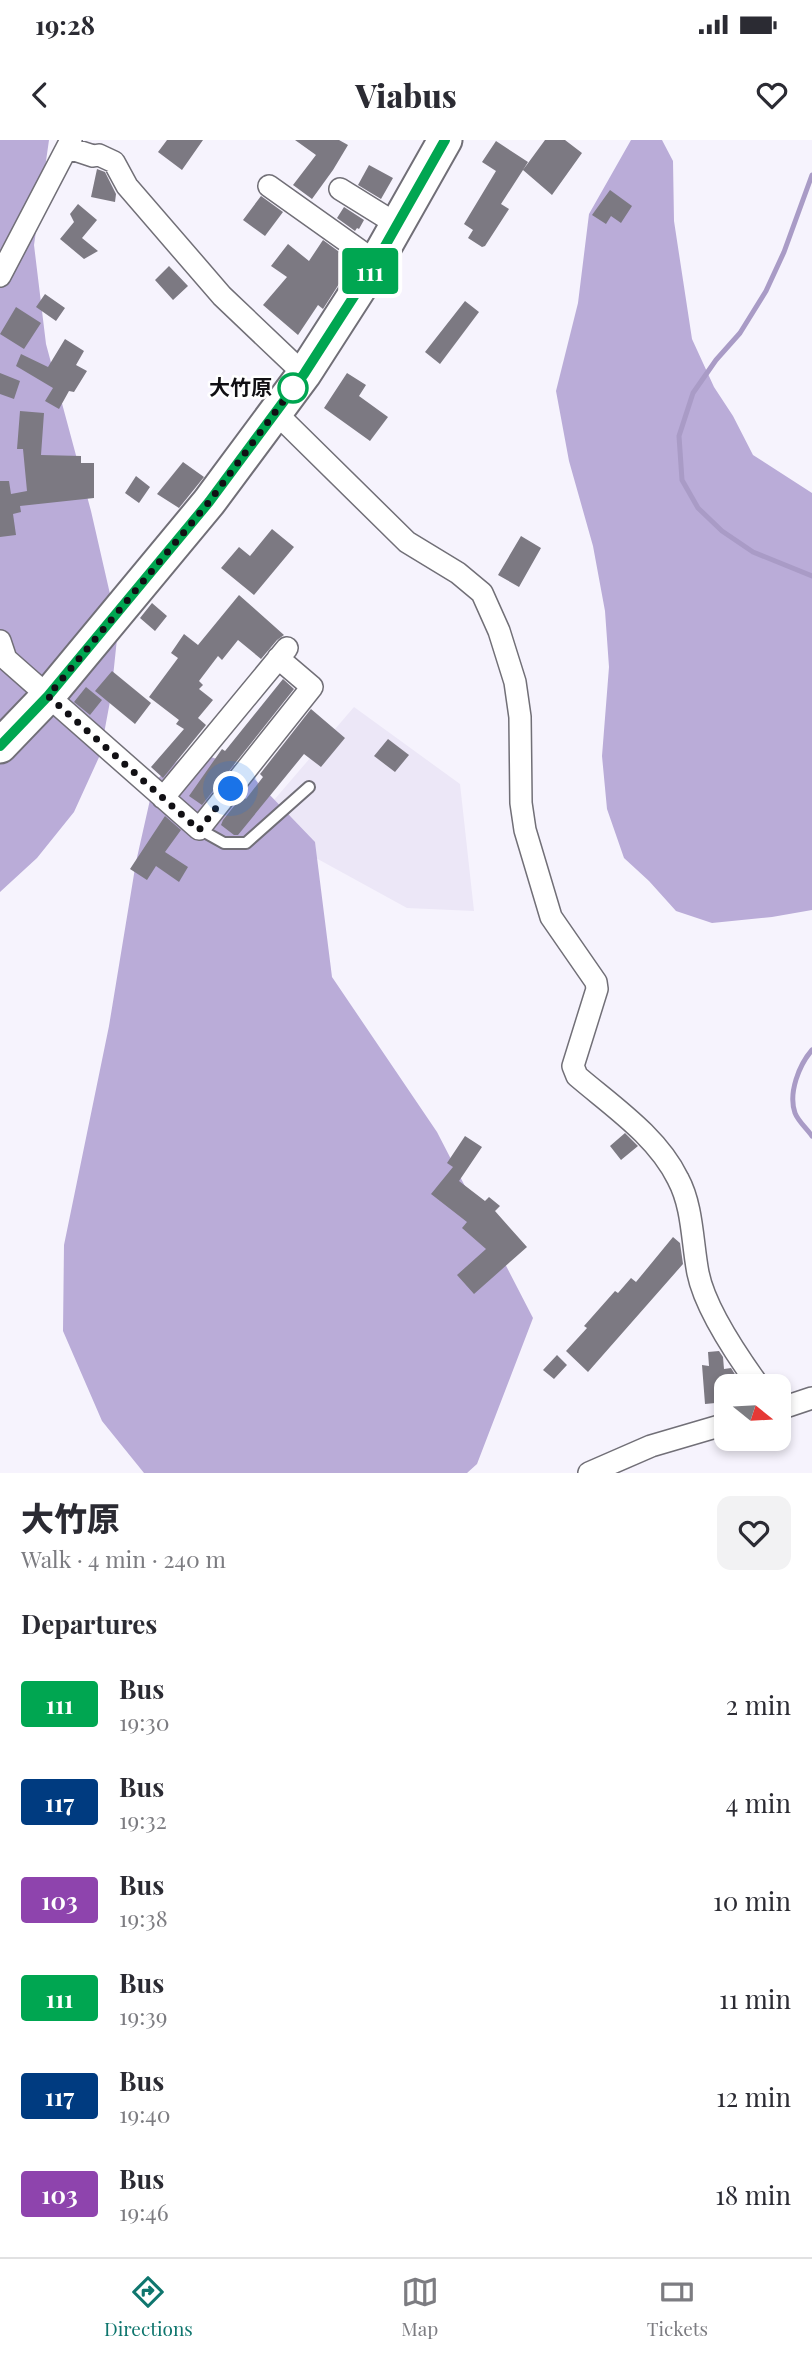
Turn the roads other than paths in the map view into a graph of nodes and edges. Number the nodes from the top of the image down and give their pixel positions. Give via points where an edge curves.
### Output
1 (445, 140) edge
2 (70, 144) edge
3 (269, 186) dead end
4 (340, 189) dead end
5 (398, 225) junction
6 (376, 262) junction
7 (0, 276) edge
8 (304, 374) junction
9 (275, 412) junction
10 (0, 642) edge
11 (48, 696) junction
12 (0, 746) edge
13 (309, 787) dead end
14 (163, 798) junction
15 (199, 830) junction
16 (750, 1374) edge
17 (812, 1398) edge
18 (791, 1405) edge
19 (714, 1427) edge
20 (589, 1473) edge

1 - 5 main road
2 - 7 street
2 - 8 street via 114,162 127,186 222,296
3 - 6 street
4 - 5 street
5 - 6 main road
6 - 8 main road
8 - 9 main road
9 - 11 main road via 209,502
9 - 16 street via 407,542 482,593 515,682 525,830 551,917 596,982 573,1066 577,1076 655,1145 679,1179 705,1297
10 - 11 street via 6,659
11 - 12 main road
11 - 14 street
13 - 15 lane via 246,843 224,843
14 - 15 street
14 - 15 street via 282,653 312,687
17 - 18 street
19 - 20 street via 650,1446

